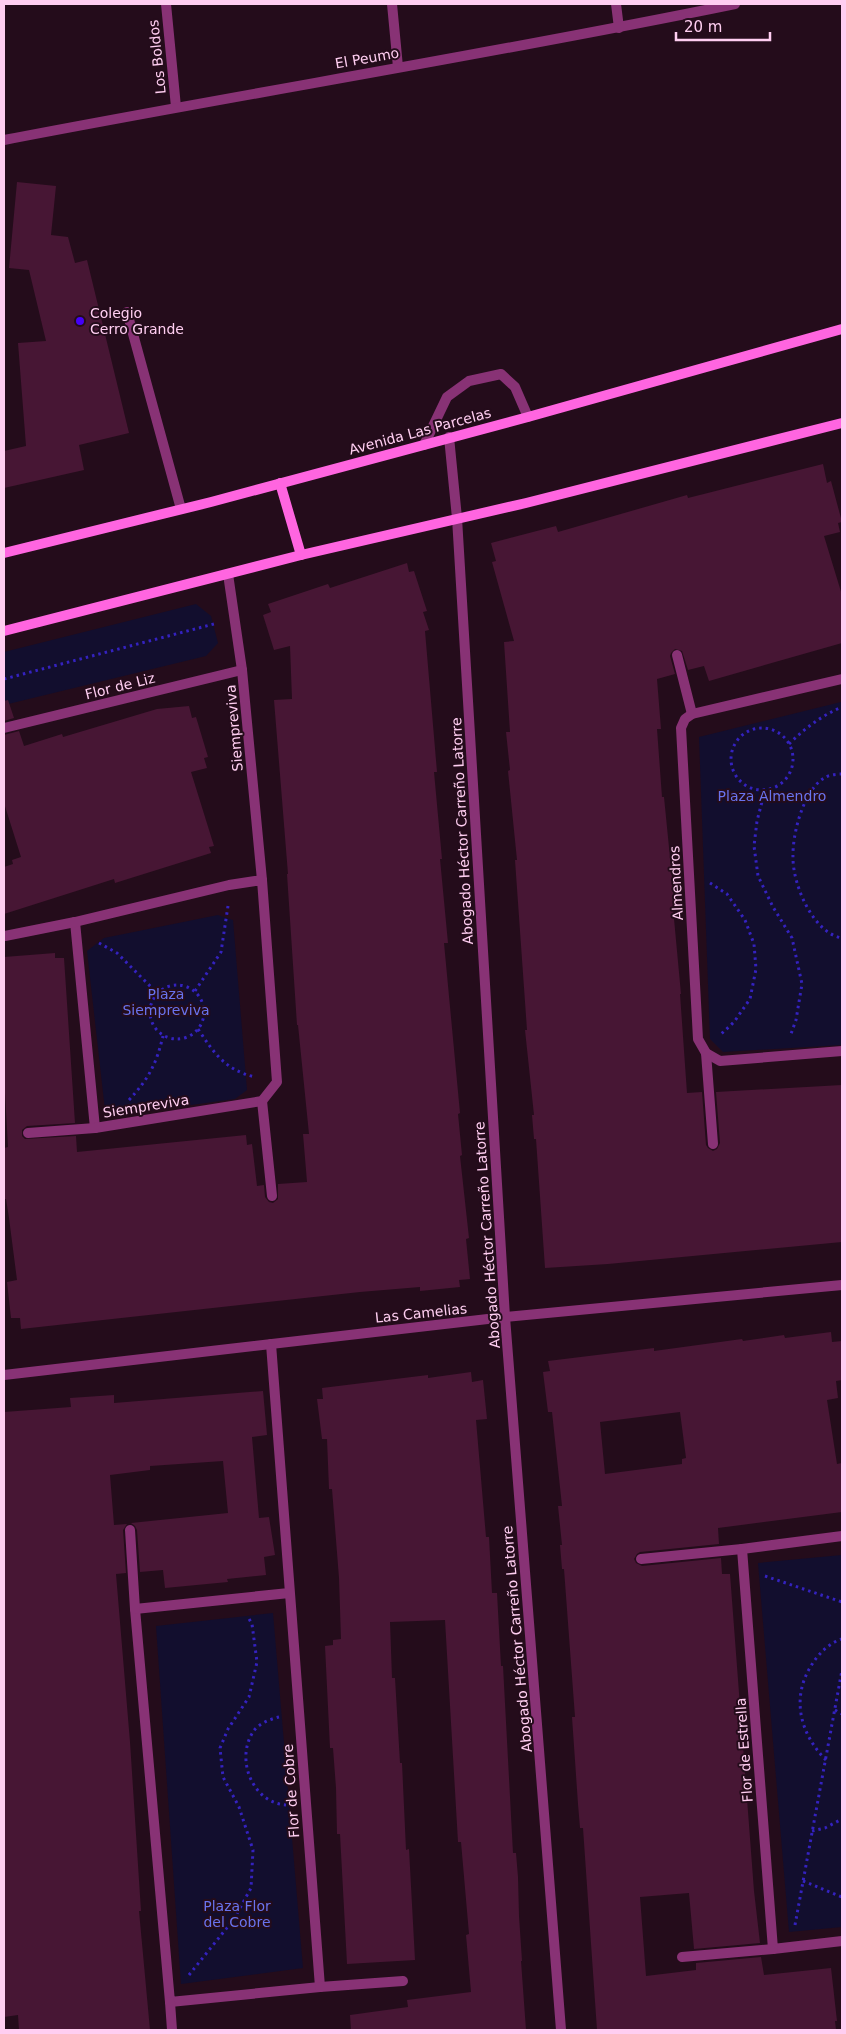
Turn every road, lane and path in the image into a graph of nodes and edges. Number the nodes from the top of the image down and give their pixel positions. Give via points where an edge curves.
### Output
1 (166, 4) edge
2 (392, 4) edge
3 (616, 4) edge
4 (735, 4) edge
5 (619, 28) junction
6 (398, 66) junction
7 (176, 107) junction
8 (4, 140) edge
9 (127, 312) dead end
10 (842, 329) edge
11 (528, 417) junction
12 (842, 423) edge
13 (449, 437) junction
14 (424, 445) junction
15 (280, 483) junction
16 (181, 509) junction
17 (458, 518) junction
18 (4, 553) edge
19 (301, 556) junction
20 (228, 574) junction
21 (235, 619) junction
22 (4, 631) edge
23 (677, 655) dead end
24 (242, 670) junction
25 (842, 678) edge
26 (4, 679) edge
27 (842, 707) edge
28 (692, 714) junction
29 (4, 728) edge
30 (789, 744) junction
31 (842, 774) edge
32 (765, 790) junction
33 (262, 880) junction
34 (690, 881) junction
35 (229, 885) junction
36 (76, 926) junction
37 (5, 936) edge
38 (842, 938) edge
39 (195, 991) junction
40 (157, 993) junction
41 (198, 1029) junction
42 (163, 1036) junction
43 (704, 1048) junction
44 (842, 1051) edge
45 (776, 1057) junction
46 (277, 1082) junction
47 (262, 1101) junction
48 (126, 1103) dead end
49 (95, 1128) junction
50 (28, 1133) dead end
51 (712, 1144) dead end
52 (272, 1196) dead end
53 (842, 1285) edge
54 (505, 1318) junction
55 (271, 1344) junction
56 (4, 1375) edge
57 (130, 1530) dead end
58 (842, 1536) edge
59 (742, 1549) junction
60 (642, 1559) dead end
61 (743, 1568) junction
62 (289, 1593) junction
63 (239, 1599) junction
64 (842, 1602) edge
65 (135, 1609) junction
66 (842, 1639) edge
67 (842, 1670) edge
68 (835, 1710) junction
69 (842, 1714) edge
70 (284, 1716) dead end
71 (826, 1760) junction
72 (306, 1806) junction
73 (842, 1819) edge
74 (812, 1831) junction
75 (803, 1880) junction
76 (842, 1897) edge
77 (842, 1941) edge
78 (791, 1947) junction
79 (773, 1949) junction
80 (682, 1957) dead end
81 (403, 1982) dead end
82 (320, 1987) junction
83 (170, 1997) junction
84 (172, 2030) edge
85 (562, 2030) edge

1 - 7 street, Los Boldos
2 - 6 street
3 - 5 street
4 - 5 street, El Peumo
5 - 6 street, El Peumo
6 - 7 street, El Peumo
7 - 8 street, El Peumo
9 - 16 street
10 - 11 main road, Avenida Las Parcelas
11 - 13 main road, Avenida Las Parcelas
11 - 14 street via 515,387 501,374 469,381 447,397
12 - 17 main road
13 - 14 main road, Avenida Las Parcelas
13 - 17 street, Abogado Héctor Carreño Latorre
14 - 15 main road, Avenida Las Parcelas
15 - 16 main road, Avenida Las Parcelas
15 - 19 main road
16 - 18 main road, Avenida Las Parcelas
17 - 19 main road
17 - 54 street, Abogado Héctor Carreño Latorre
19 - 20 main road
20 - 21 street, Siempreviva
20 - 22 main road
21 - 24 street, Siempreviva
21 - 26 path
23 - 28 street
24 - 29 street, Flor de Liz
24 - 33 street, Siempreviva
25 - 28 street
27 - 30 path via 824,715
28 - 34 street, Almendros via 685,719 682,728
30 - 32 path via 793,764 790,773 775,788
30 - 32 path via 782,736 764,728 744,733 734,745 730,760 738,779 745,786
31 - 38 path via 824,777 810,792 798,824 793,858 799,891 819,924
32 - 45 path via 754,846 758,876 772,907 792,938 802,984 796,1020 784,1048
33 - 35 street
33 - 46 street, Siempreviva
34 - 43 street, Almendros via 698,1039
34 - 43 path via 712,884 727,894 745,920 754,944 756,969 750,999 734,1022
35 - 36 street
35 - 39 path via 221,952
36 - 37 street
36 - 40 path via 117,954
36 - 49 street, Siempreviva
39 - 40 path via 178,984 169,985
39 - 41 path via 204,1007
40 - 42 path via 149,1014 151,1022
41 - 42 path via 180,1039
41 - 46 path via 216,1055 240,1074
42 - 48 path via 157,1059 144,1084
43 - 45 street via 720,1060
43 - 51 street, Almendros
44 - 45 street
46 - 47 street
47 - 49 street, Siempreviva
47 - 52 street
49 - 50 street, Siempreviva
53 - 54 street, Las Camelias
54 - 55 street, Las Camelias
54 - 85 street, Abogado Héctor Carreño Latorre
55 - 56 street, Las Camelias
55 - 62 street, Flor de Cobre
57 - 65 street
58 - 59 street
59 - 60 street
59 - 61 street, Flor de Estrella
61 - 64 path
61 - 79 street, Flor de Estrella
62 - 63 street
62 - 72 street, Flor de Cobre
63 - 65 street
63 - 83 path via 252,1624 257,1662 249,1697 220,1748 223,1777 239,1807 253,1850 251,1888 234,1919
65 - 83 street
66 - 71 path via 816,1657 799,1693 800,1714 806,1734
67 - 68 path
68 - 69 path
68 - 71 path
70 - 72 path via 261,1724 253,1732 247,1748 246,1765 253,1787 267,1799 279,1804
71 - 74 path
72 - 82 street, Flor de Cobre
73 - 74 path
74 - 75 path
75 - 76 path
75 - 78 path
77 - 78 street
78 - 79 street
79 - 80 street
81 - 82 street
82 - 83 street
83 - 84 street

